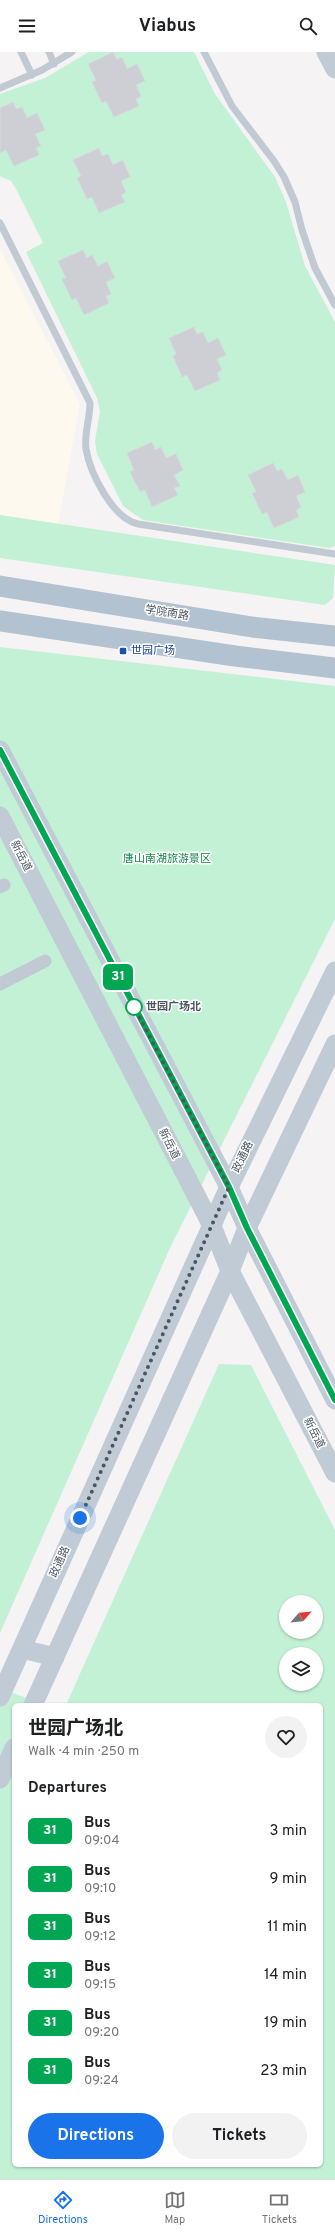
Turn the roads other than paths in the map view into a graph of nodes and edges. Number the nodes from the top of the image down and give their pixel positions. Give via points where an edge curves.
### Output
1 (22, 52) edge
2 (48, 52) edge
3 (72, 52) edge
4 (204, 52) edge
5 (326, 52) edge
6 (54, 64) junction
7 (335, 69) edge
8 (32, 75) junction
9 (0, 88) edge
10 (0, 223) edge
11 (335, 305) edge
12 (335, 554) edge
13 (0, 586) edge
14 (0, 621) edge
15 (335, 636) edge
16 (335, 668) edge
17 (0, 750) edge
18 (0, 816) edge
19 (46, 961) dead end
20 (335, 971) edge
21 (0, 984) edge
22 (335, 1044) edge
23 (229, 1187) junction
24 (212, 1226) junction
25 (247, 1228) junction
26 (230, 1271) junction
27 (335, 1400) edge
28 (335, 1474) edge
29 (22, 1649) junction
30 (55, 1657) junction
31 (0, 1697) edge
32 (34, 1703) edge
33 (12, 1752) edge
34 (0, 1779) edge

1 - 8 lane
2 - 6 lane
3 - 6 lane
4 - 11 lane via 232,106 284,177 295,202 315,268
5 - 7 main road
6 - 8 lane
8 - 9 lane
10 - 12 lane via 90,403 86,447 90,463 116,512 128,522 138,524
13 - 15 main road, 学院南路 via 252,627
14 - 16 main road via 235,656
17 - 23 main road
18 - 24 main road, 新岳道
19 - 21 street
20 - 23 main road, 政通路
22 - 25 main road
23 - 24 main road, 政通路
23 - 25 main road
24 - 26 main road, 新岳道
24 - 29 main road, 政通路
25 - 26 main road
25 - 27 main road
26 - 28 main road, 新岳道
26 - 30 main road
29 - 30 main road
29 - 31 main road, 政通路
30 - 32 main road
33 - 34 main road

